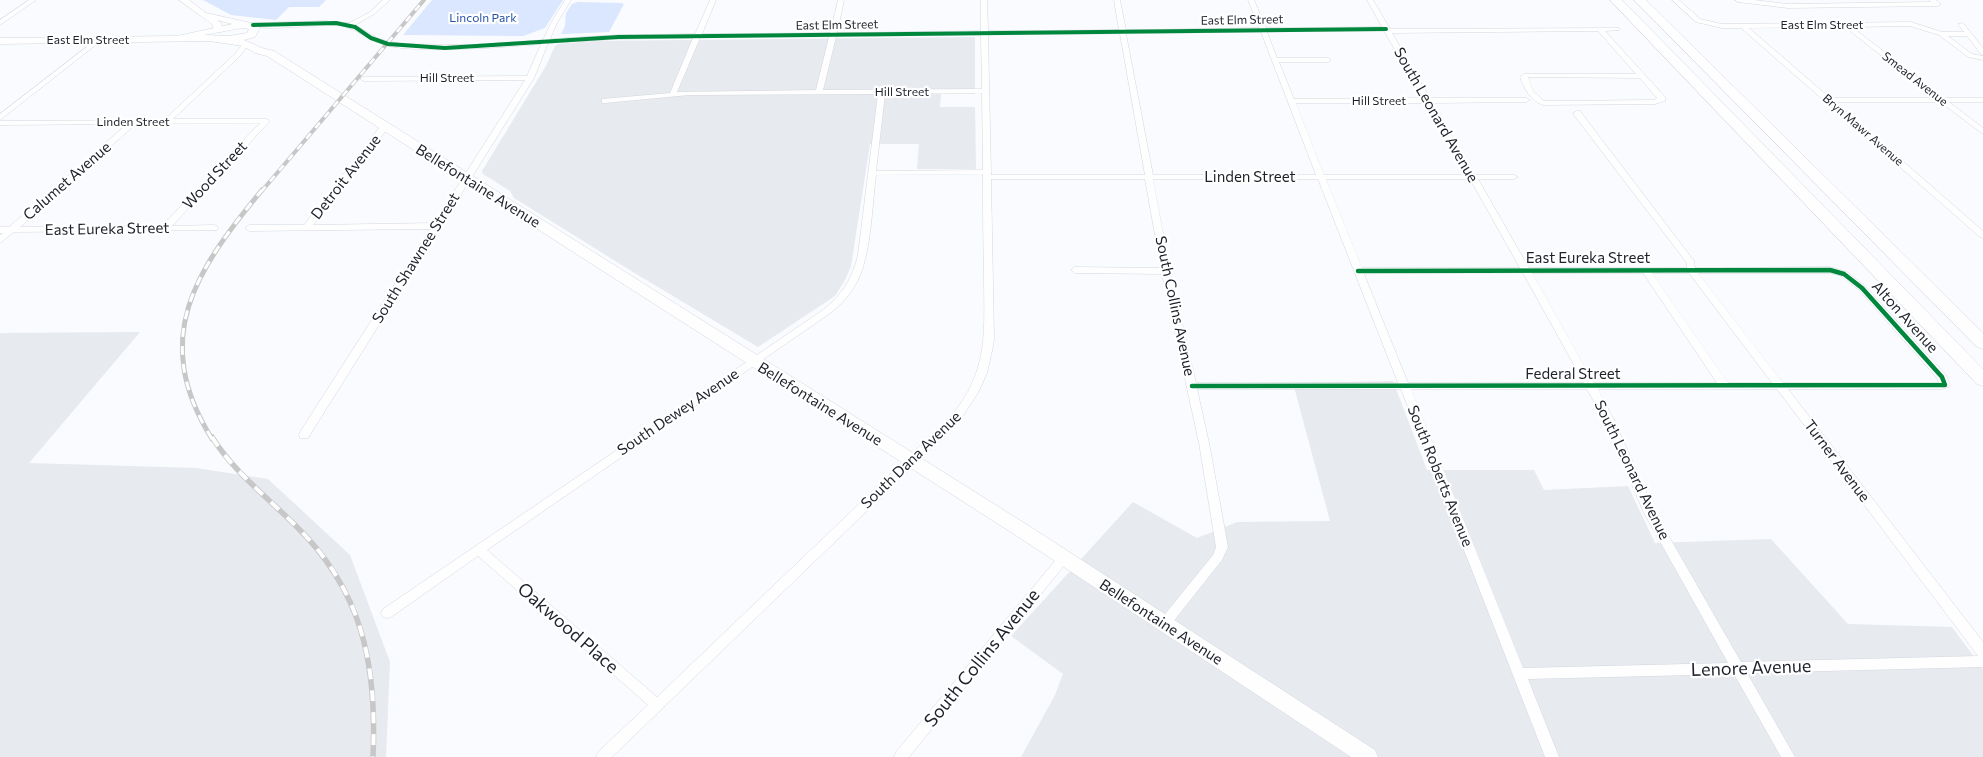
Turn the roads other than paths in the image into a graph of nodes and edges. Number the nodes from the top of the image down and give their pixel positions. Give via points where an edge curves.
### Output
1 (33, 0) edge
2 (183, 0) edge
3 (387, 0) edge
4 (568, 0) edge
5 (713, 0) edge
6 (841, 0) edge
7 (984, 0) edge
8 (1117, 0) edge
9 (1251, 0) edge
10 (1370, 0) edge
11 (1616, 0) edge
12 (1640, 0) edge
13 (1675, 0) edge
14 (1738, 0) edge
15 (1857, 0) edge
16 (1932, 0) edge
17 (1870, 5) junction
18 (205, 14) junction
19 (0, 23) edge
20 (1962, 24) dead end
21 (349, 26) junction
22 (1743, 26) junction
23 (1847, 26) junction
24 (1617, 28) dead end
25 (1263, 29) junction
26 (1600, 29) junction
27 (1387, 30) junction
28 (1123, 31) junction
29 (985, 33) junction
30 (250, 34) junction
31 (1941, 34) junction
32 (1970, 34) junction
33 (220, 35) junction
34 (832, 35) junction
35 (697, 36) junction
36 (0, 40) edge
37 (99, 40) junction
38 (545, 41) junction
39 (1983, 53) edge
40 (1983, 58) edge
41 (1275, 60) junction
42 (1328, 60) dead end
43 (1640, 76) junction
44 (530, 78) junction
45 (364, 79) dead end
46 (1722, 83) junction
47 (985, 91) junction
48 (819, 92) junction
49 (882, 92) junction
50 (674, 94) junction
51 (1526, 100) dead end
52 (1829, 100) junction
53 (1983, 100) edge
54 (1291, 101) junction
55 (1428, 101) junction
56 (1942, 101) junction
57 (605, 102) dead end
58 (1577, 113) dead end
59 (0, 118) edge
60 (266, 121) joint
61 (134, 122) junction
62 (166, 122) junction
63 (0, 123) edge
64 (385, 126) junction
65 (1983, 132) edge
66 (873, 172) junction
67 (986, 175) junction
68 (1149, 177) junction
69 (1321, 177) junction
70 (1471, 177) junction
71 (1514, 177) dead end
72 (466, 178) junction
73 (436, 226) junction
74 (307, 227) junction
75 (165, 228) junction
76 (214, 228) dead end
77 (249, 228) dead end
78 (0, 230) edge
79 (12, 230) junction
80 (1983, 235) edge
81 (1844, 236) junction
82 (0, 240) edge
83 (1075, 270) dead end
84 (1526, 270) junction
85 (1645, 270) junction
86 (1691, 270) junction
87 (1818, 270) joint
88 (1166, 271) junction
89 (1358, 271) junction
90 (1983, 330) edge
91 (1983, 343) edge
92 (752, 361) junction
93 (1942, 377) joint
94 (1983, 380) edge
95 (1192, 386) junction
96 (1404, 386) junction
97 (1590, 386) junction
98 (1724, 386) junction
99 (1780, 386) junction
100 (1983, 389) edge
101 (304, 435) dead end
102 (910, 460) junction
103 (479, 550) junction
104 (1063, 559) junction
105 (387, 612) dead end
106 (1165, 624) junction
107 (1983, 652) edge
108 (1983, 662) edge
109 (1737, 668) junction
110 (1519, 674) junction
111 (656, 705) junction
112 (603, 757) edge
113 (901, 757) edge
114 (1368, 757) edge
115 (1552, 757) edge
116 (1788, 757) edge

1 - 19 street
2 - 18 street, Bellefontaine Avenue
3 - 21 street
4 - 38 street, South Shawnee Street
5 - 35 street
6 - 34 street
7 - 29 street, South Dana Avenue
8 - 28 street, South Collins Avenue
9 - 25 street, South Roberts Avenue
10 - 27 street, South Leonard Avenue
11 - 81 highway
12 - 46 highway
13 - 22 street, East Elm Street via 1702,22
14 - 17 street via 1788,6
15 - 17 street
16 - 17 street via 1938,4
18 - 30 street, Bellefontaine Avenue
18 - 33 street, Bellefontaine Avenue via 217,25
20 - 32 street
21 - 30 street, East Elm Street via 294,24
21 - 38 street, East Elm Street via 372,39 406,46 493,46
22 - 23 street, East Elm Street
22 - 52 street, Bryn Mawr Avenue
23 - 31 street, East Elm Street via 1911,24
23 - 56 street, Smead Avenue
24 - 26 street, East Elm Street
25 - 27 street, East Elm Street
25 - 28 street, East Elm Street
25 - 41 street, South Roberts Avenue
26 - 27 street, East Elm Street
26 - 43 street
27 - 55 street, South Leonard Avenue
28 - 29 street, East Elm Street
28 - 68 street, South Collins Avenue
29 - 34 street, East Elm Street
29 - 47 street, South Dana Avenue
30 - 33 main road, Bellefontaine Avenue
30 - 33 main road
30 - 62 street via 238,55
30 - 64 main road, Bellefontaine Avenue via 270,53
31 - 32 street, East Elm Street
31 - 40 street, East Elm Street via 1970,56
32 - 39 street
33 - 37 main road, East Elm Street
34 - 35 street, East Elm Street
34 - 48 street
35 - 38 street, East Elm Street
35 - 50 street
36 - 37 main road, East Elm Street
37 - 59 street
38 - 44 street, South Shawnee Street
41 - 42 street
41 - 54 street, South Roberts Avenue
43 - 43 street via 1662,100 1660,102 1543,102 1537,100 1524,77 1530,74
44 - 45 street, Hill Street
44 - 72 street, South Shawnee Street
46 - 90 highway
46 - 91 highway
47 - 49 street, Hill Street
47 - 67 street, South Dana Avenue
48 - 49 street, Hill Street
48 - 50 street, Hill Street
49 - 66 street, South Dewey Avenue
50 - 57 street
51 - 55 street, Hill Street
52 - 56 street
52 - 80 street, Bryn Mawr Avenue
53 - 56 street
54 - 55 street, Hill Street
54 - 69 street, South Roberts Avenue
55 - 70 street, South Leonard Avenue
56 - 65 street, Smead Avenue
58 - 86 street, Turner Avenue via 1691,263
60 - 62 street, Linden Street
60 - 75 street, Wood Street
61 - 62 street, Linden Street
61 - 63 street, Linden Street
61 - 79 street, Calumet Avenue
64 - 72 main road, Bellefontaine Avenue
64 - 74 street, Detroit Avenue
66 - 67 street, Linden Street
66 - 92 street, South Dewey Avenue via 859,272 851,288 826,312
67 - 68 street, Linden Street
67 - 102 street, South Dana Avenue via 988,340 984,369 964,409
68 - 69 street, Linden Street
68 - 88 street, South Collins Avenue
69 - 70 street, Linden Street
69 - 89 street, South Roberts Avenue
70 - 71 street, Linden Street
70 - 84 street, South Leonard Avenue
72 - 73 street, South Shawnee Street
72 - 92 main road, Bellefontaine Avenue
73 - 74 street
73 - 101 street, South Shawnee Street
74 - 77 street
75 - 76 street, East Eureka Street
75 - 79 street, East Eureka Street
78 - 79 street, East Eureka Street
79 - 82 street, Calumet Avenue
81 - 94 highway
81 - 100 highway via 1862,263
83 - 88 street
84 - 85 street, East Eureka Street
84 - 89 street, East Eureka Street
84 - 97 street, South Leonard Avenue
85 - 86 street, East Eureka Street
85 - 98 street
86 - 87 street, East Eureka Street
86 - 99 street, Turner Avenue
87 - 93 street, Alton Avenue via 1837,272 1854,280
88 - 95 street, South Collins Avenue
89 - 96 street, South Roberts Avenue
92 - 102 main road, Bellefontaine Avenue
92 - 103 street, South Dewey Avenue
93 - 99 street, Federal Street via 1945,385 1941,386
95 - 96 street, Federal Street
95 - 106 street, South Collins Avenue via 1216,498 1222,547 1218,557
96 - 97 street, Federal Street
96 - 110 street, South Roberts Avenue
97 - 98 street, Federal Street
97 - 109 street, South Leonard Avenue via 1610,422 1650,513
98 - 99 street, Federal Street
99 - 107 street, Turner Avenue
102 - 104 main road, Bellefontaine Avenue
102 - 111 street, South Dana Avenue
103 - 105 street, South Dewey Avenue
103 - 111 street, Oakwood Place
104 - 106 main road, Bellefontaine Avenue
104 - 113 street, South Collins Avenue
106 - 114 main road, Bellefontaine Avenue
108 - 109 street, Lenore Avenue
109 - 110 street, Lenore Avenue
109 - 116 street, South Leonard Avenue
110 - 115 street, South Roberts Avenue
111 - 112 street, South Dana Avenue

